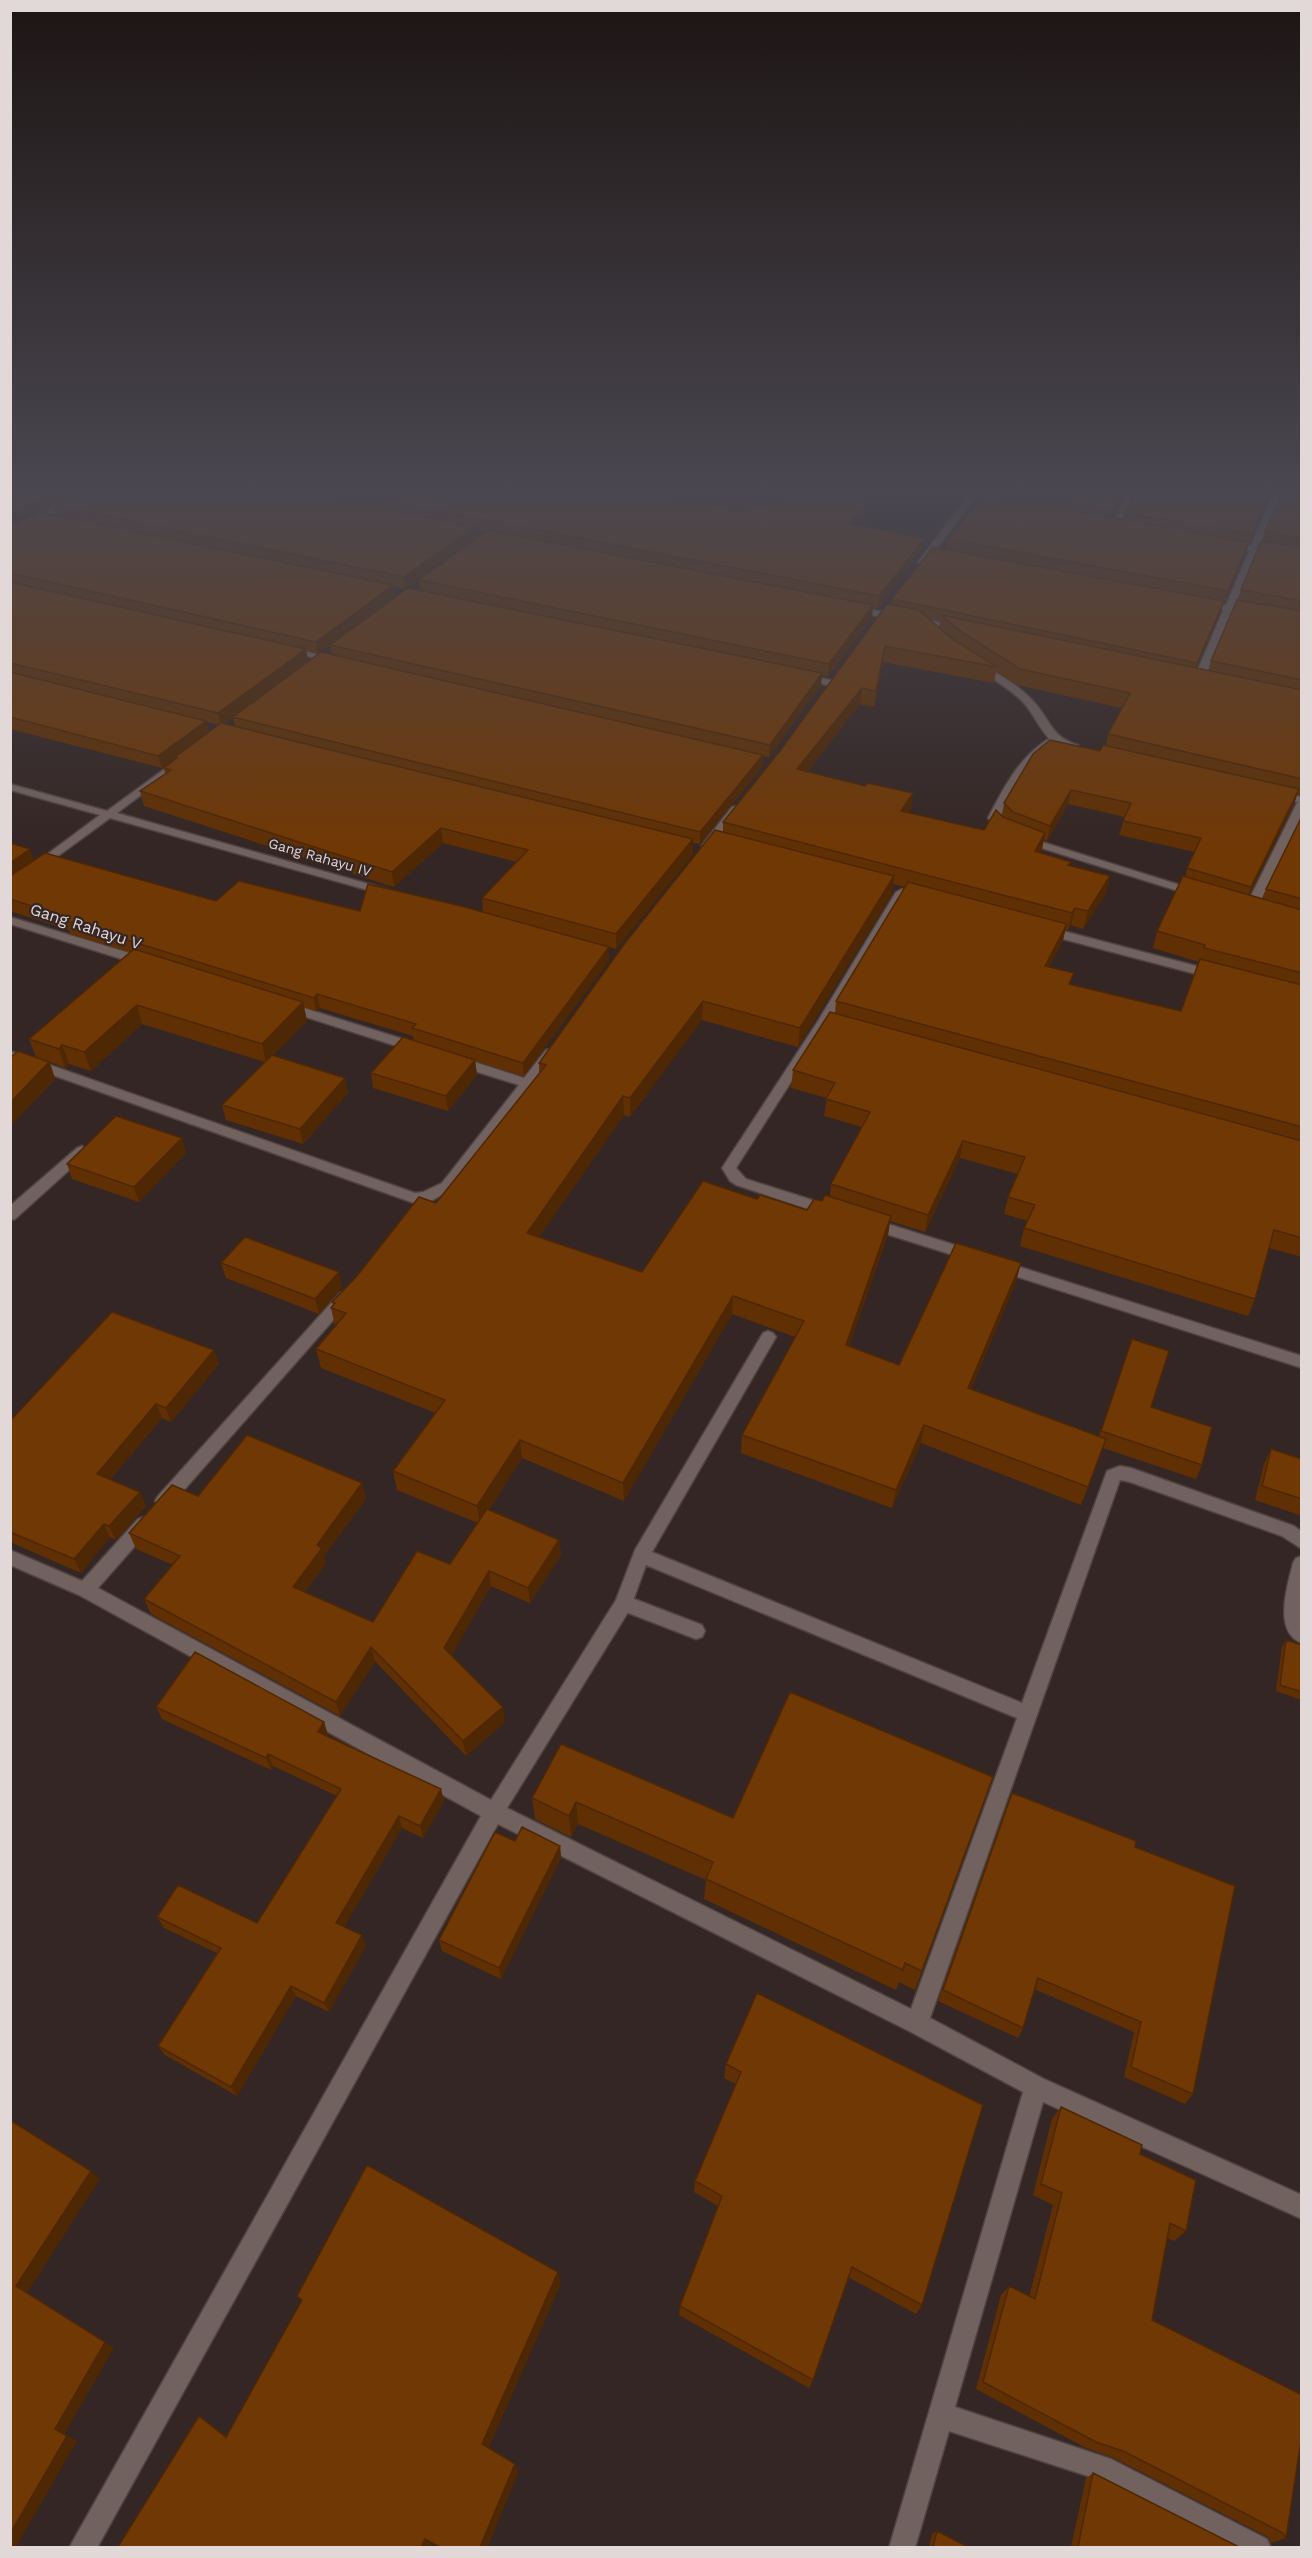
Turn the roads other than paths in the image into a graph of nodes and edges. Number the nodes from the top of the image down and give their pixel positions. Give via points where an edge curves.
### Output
1 (1212, 605) edge
2 (846, 608) edge
3 (1227, 608) junction
4 (1259, 614) edge
5 (920, 621) junction
6 (966, 630) edge
7 (936, 635) edge
8 (275, 646) edge
9 (326, 654) junction
10 (968, 659) edge
11 (345, 662) edge
12 (312, 664) edge
13 (797, 676) edge
14 (1187, 677) edge
15 (1199, 679) junction
16 (1210, 682) edge
17 (832, 683) edge
18 (1054, 740) junction
19 (192, 751) edge
20 (1089, 751) edge
21 (10, 787) edge
22 (1268, 792) edge
23 (745, 798) edge
24 (1302, 801) edge
25 (109, 814) junction
26 (696, 853) edge
27 (10, 888) edge
28 (902, 892) edge
29 (393, 893) edge
30 (1204, 896) edge
31 (1249, 909) edge
32 (10, 920) edge
33 (1028, 925) edge
34 (157, 966) edge
35 (1233, 980) edge
36 (269, 1002) edge
37 (561, 1038) edge
38 (427, 1052) edge
39 (10, 1054) edge
40 (450, 1059) edge
41 (528, 1084) junction
42 (93, 1141) edge
43 (10, 1215) edge
44 (355, 1286) edge
45 (768, 1337) dead end
46 (1302, 1362) edge
47 (1302, 1542) edge
48 (640, 1555) junction
49 (10, 1557) edge
50 (1302, 1563) edge
51 (85, 1590) junction
52 (624, 1603) junction
53 (696, 1631) dead end
54 (1302, 1635) edge
55 (1028, 1714) junction
56 (494, 1812) junction
57 (917, 2023) junction
58 (1036, 2087) junction
59 (1302, 2206) edge
60 (940, 2415) junction
61 (82, 2547) edge
62 (902, 2547) edge
63 (1258, 2547) edge

1 - 3 street
2 - 5 street
3 - 4 street
3 - 15 street
5 - 6 street
5 - 7 street
8 - 9 street
9 - 11 street
9 - 12 street
10 - 18 street via 1021,694
13 - 17 street
14 - 15 street
15 - 16 street
18 - 20 street
18 - 30 street via 1035,751 1020,769 993,818 1005,831
19 - 25 street
21 - 25 street, Gang Rahayu IV
22 - 24 street
23 - 26 street via 717,842
24 - 31 street
25 - 27 street
25 - 29 street, Gang Rahayu IV
28 - 46 street via 830,1023 729,1168 735,1178
32 - 34 street, Gang Rahayu V
33 - 35 street
36 - 38 street
37 - 41 street
39 - 41 street via 414,1198 426,1197 447,1186
40 - 41 street
42 - 43 street
44 - 51 street
45 - 48 street
47 - 55 street via 1288,1531 1116,1473
48 - 52 street
48 - 55 street
49 - 51 street
50 - 54 street via 1293,1619
51 - 56 street
52 - 53 street
52 - 56 street
55 - 57 street
56 - 57 street
56 - 61 street
57 - 58 street
58 - 59 street
58 - 60 street
60 - 62 street
60 - 63 street via 1102,2468

